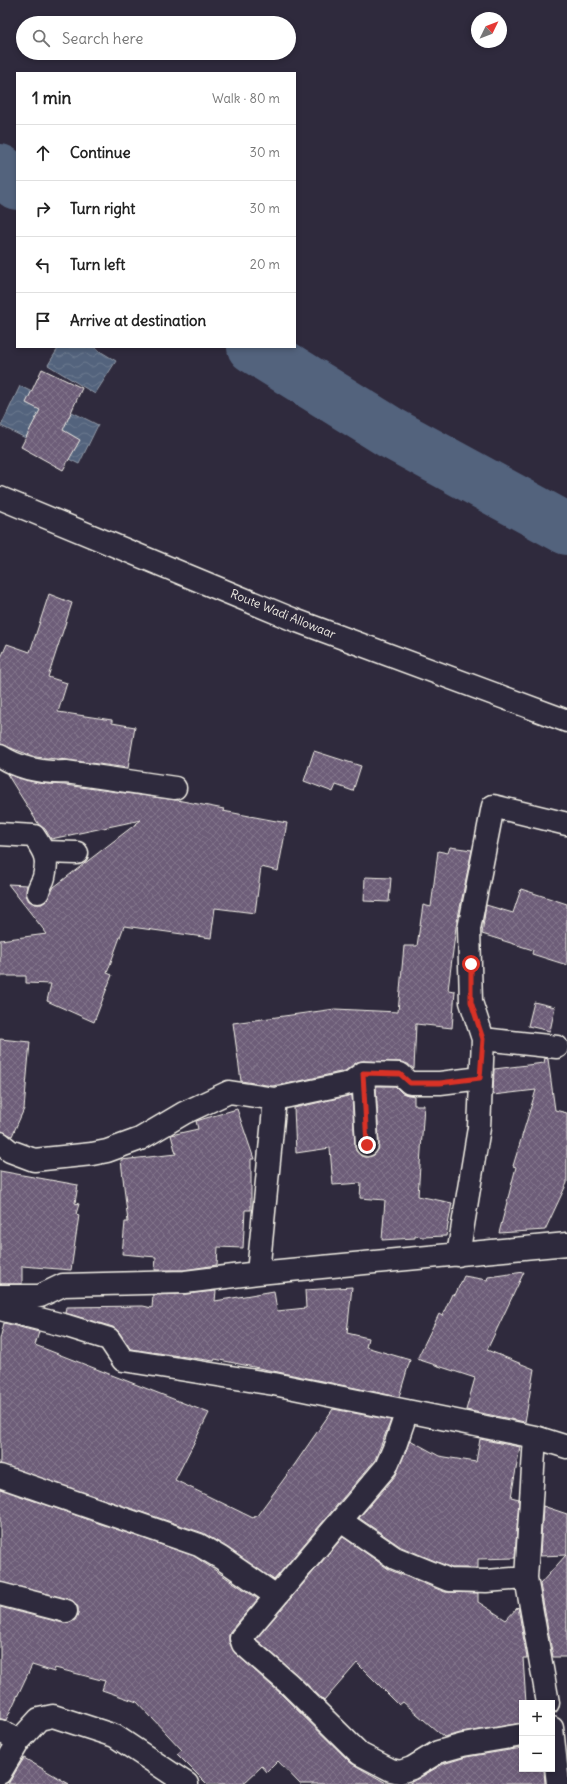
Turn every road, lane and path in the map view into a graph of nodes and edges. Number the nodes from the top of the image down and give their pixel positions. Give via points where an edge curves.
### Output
1 (1, 498) edge
2 (567, 721) edge
3 (0, 756) edge
4 (175, 788) dead end
5 (567, 824) edge
6 (0, 834) edge
7 (45, 852) junction
8 (77, 853) dead end
9 (38, 892) dead end
10 (483, 1039) junction
11 (557, 1047) dead end
12 (363, 1073) junction
13 (480, 1078) junction
14 (275, 1099) junction
15 (0, 1143) edge
16 (367, 1145) dead end
17 (567, 1244) edge
18 (458, 1254) junction
19 (258, 1273) junction
20 (0, 1296) edge
21 (0, 1309) edge
22 (407, 1411) junction
23 (535, 1437) junction
24 (567, 1447) edge
25 (0, 1476) edge
26 (341, 1520) junction
27 (526, 1578) junction
28 (0, 1594) edge
29 (276, 1596) junction
30 (66, 1611) dead end
31 (547, 1700) edge
32 (567, 1718) edge
33 (555, 1728) edge
34 (9, 1736) edge
35 (519, 1736) edge
36 (553, 1736) edge
37 (0, 1773) edge
38 (187, 1784) edge
39 (558, 1784) edge

1 - 2 street, Route Wadi Allowaar via 292,619
3 - 4 street via 12,764 49,773 66,772
5 - 10 street via 493,806 469,929 471,1002
6 - 7 street via 34,836
7 - 8 street
7 - 9 street via 44,878
10 - 11 street
10 - 13 street
12 - 13 street via 400,1074 410,1083 440,1083
12 - 14 street via 350,1083
12 - 16 street
13 - 18 street via 479,1128
14 - 15 street via 229,1092 184,1113 140,1139 92,1154 34,1160 10,1151
14 - 19 street
17 - 18 street
18 - 19 street
19 - 20 street via 185,1282 63,1285 40,1296
21 - 22 street via 109,1339 123,1360 274,1384
22 - 23 street
22 - 26 street via 386,1467
23 - 24 street
23 - 27 street
25 - 29 street via 199,1545
26 - 27 street via 395,1558 449,1580
26 - 29 street
27 - 31 street
28 - 30 street
29 - 35 street via 241,1638 243,1644 289,1684 360,1754 400,1772 450,1748
32 - 33 street
34 - 37 street
34 - 38 street via 39,1718 53,1716 115,1736
36 - 39 street

